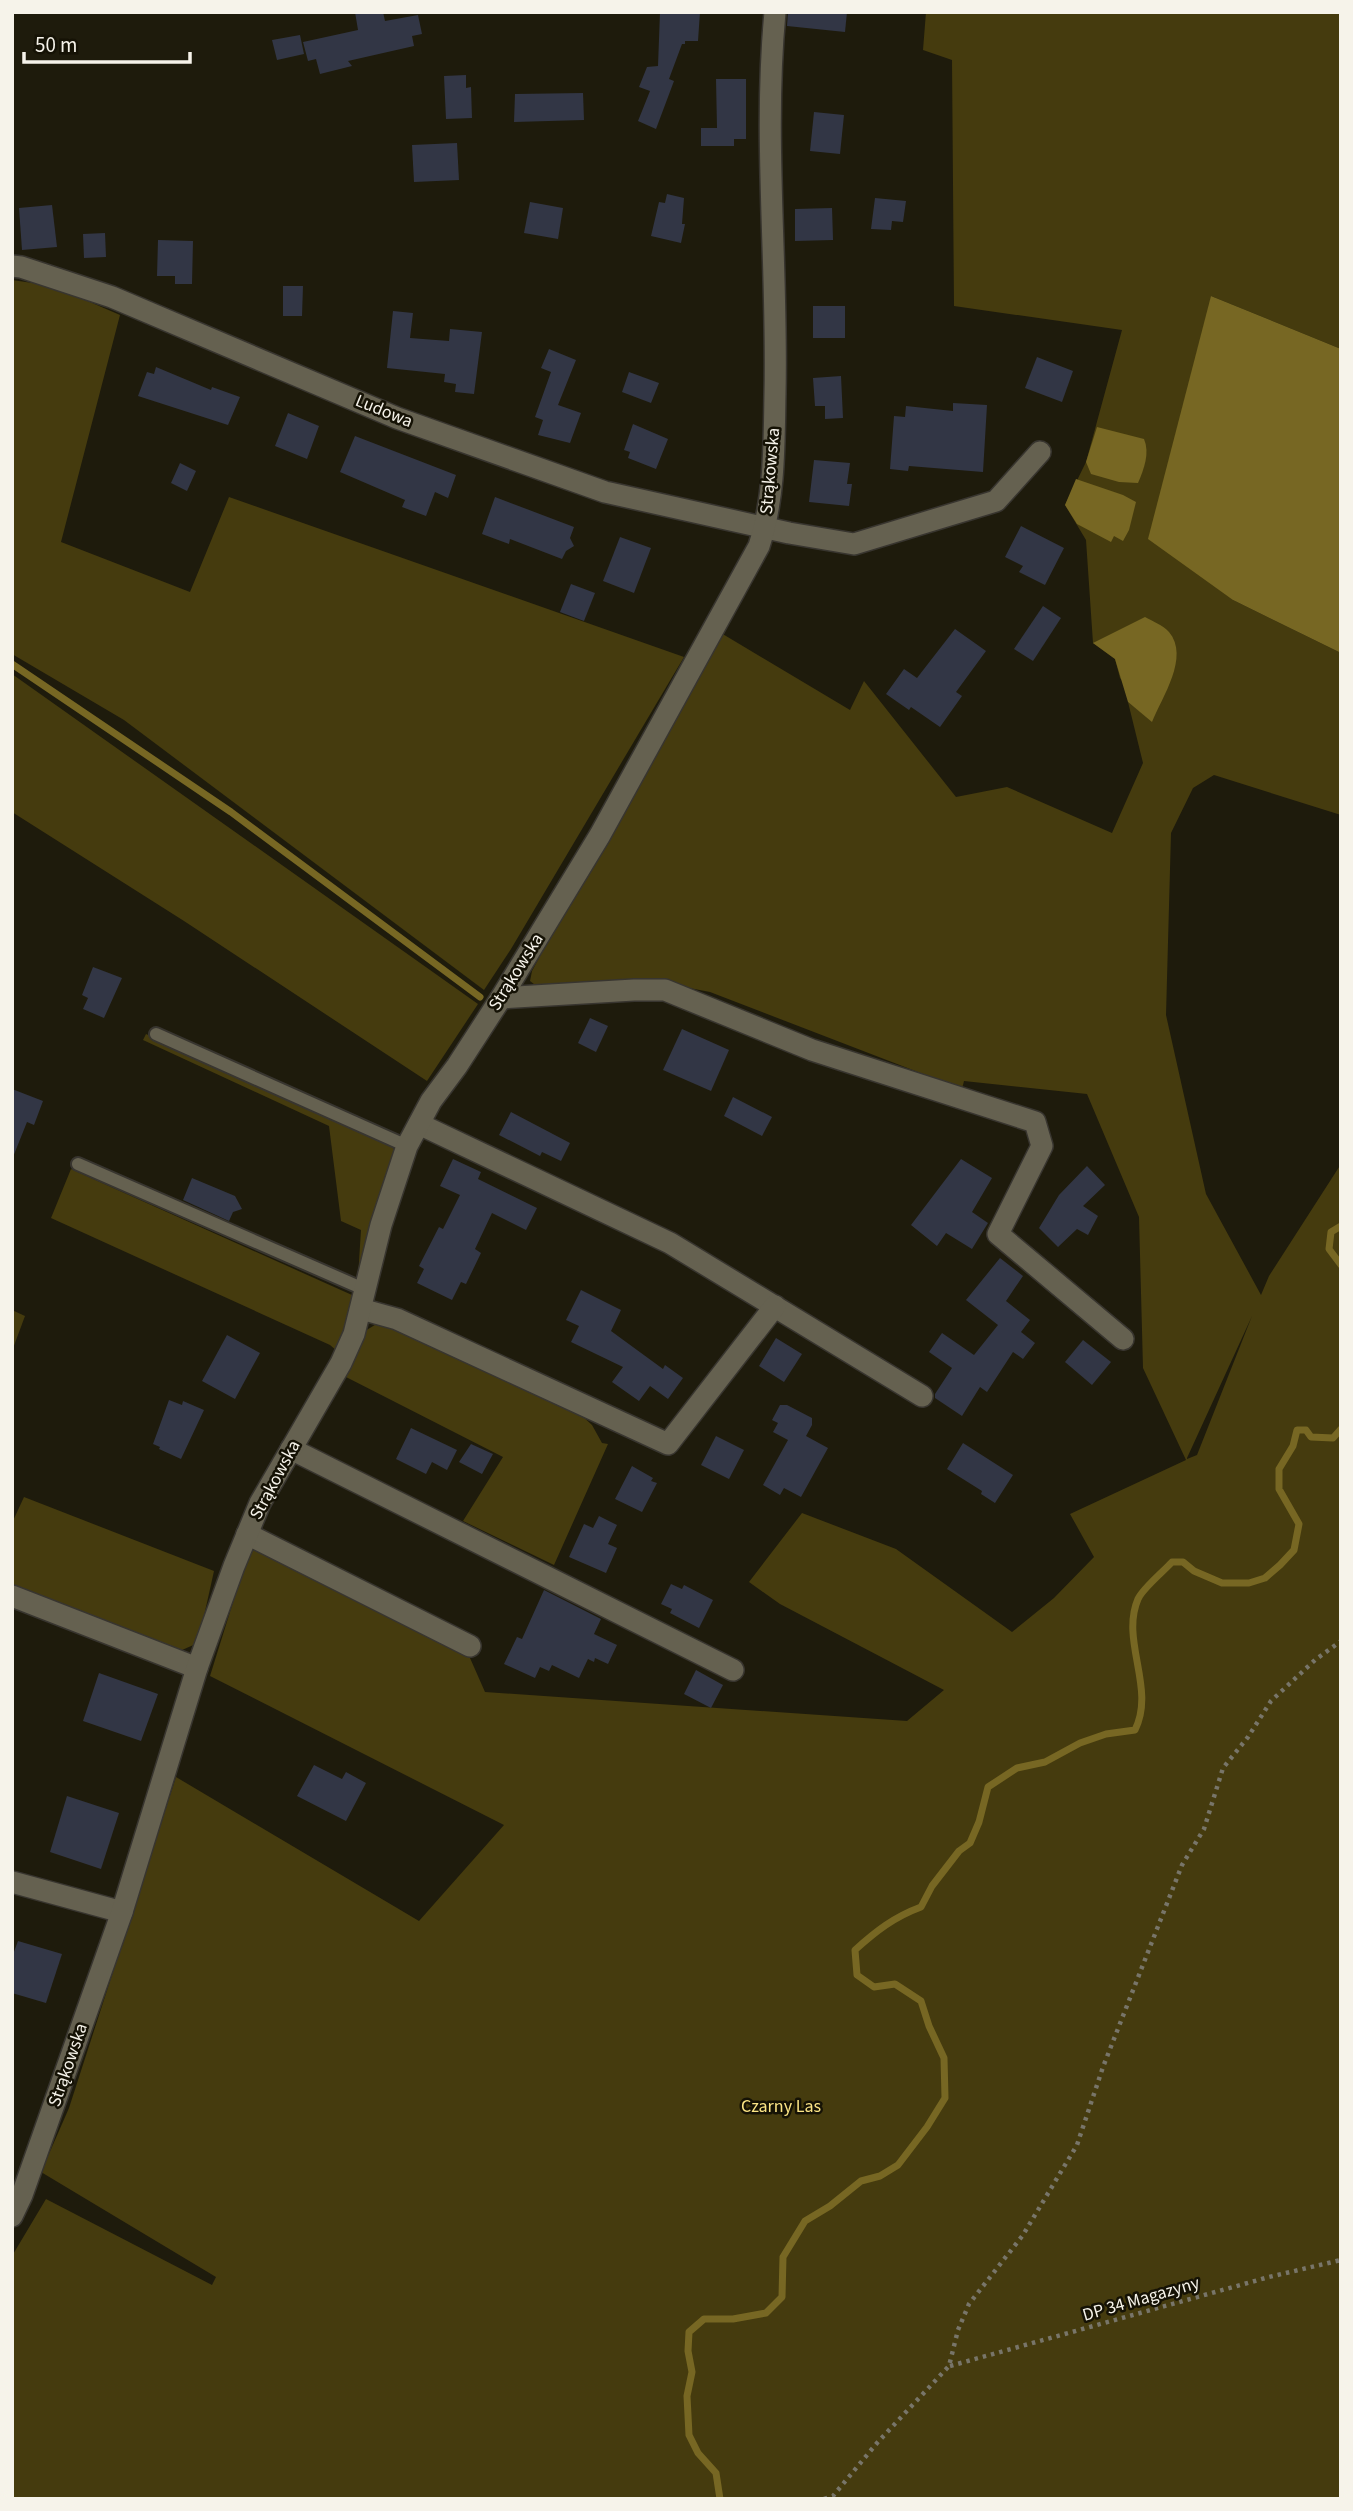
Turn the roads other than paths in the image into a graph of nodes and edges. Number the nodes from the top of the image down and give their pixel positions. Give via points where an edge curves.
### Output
1 (775, 12) edge
2 (12, 266) edge
3 (1040, 452) dead end
4 (765, 528) junction
5 (501, 998) junction
6 (156, 1034) dead end
7 (419, 1124) junction
8 (407, 1146) junction
9 (78, 1164) dead end
10 (363, 1300) junction
11 (775, 1306) junction
12 (1123, 1339) dead end
13 (922, 1396) dead end
14 (291, 1449) junction
15 (247, 1534) junction
16 (12, 1596) edge
17 (470, 1646) dead end
18 (197, 1668) junction
19 (733, 1670) dead end
20 (12, 1882) edge
21 (122, 1912) junction
22 (12, 2217) edge

1 - 4 street, Strąkowska via 770,180 776,336 774,460
2 - 4 street, Ludowa via 112,297 397,418 605,492
3 - 4 street, Ludowa via 996,500 854,544
4 - 5 street, Strąkowska via 752,561 600,835
5 - 7 street, Strąkowska
5 - 12 street via 665,990 812,1050 1035,1122 1042,1146 998,1234
6 - 8 lane
7 - 8 street, Strąkowska
7 - 11 street via 670,1242
8 - 10 street, Strąkowska
9 - 10 lane
10 - 11 street via 668,1444
10 - 14 street, Strąkowska via 341,1363
11 - 13 street
14 - 15 street, Strąkowska
14 - 19 street
15 - 17 street
15 - 18 street, Strąkowska
16 - 18 street
18 - 21 street, Strąkowska
20 - 21 street
21 - 22 street, Strąkowska

